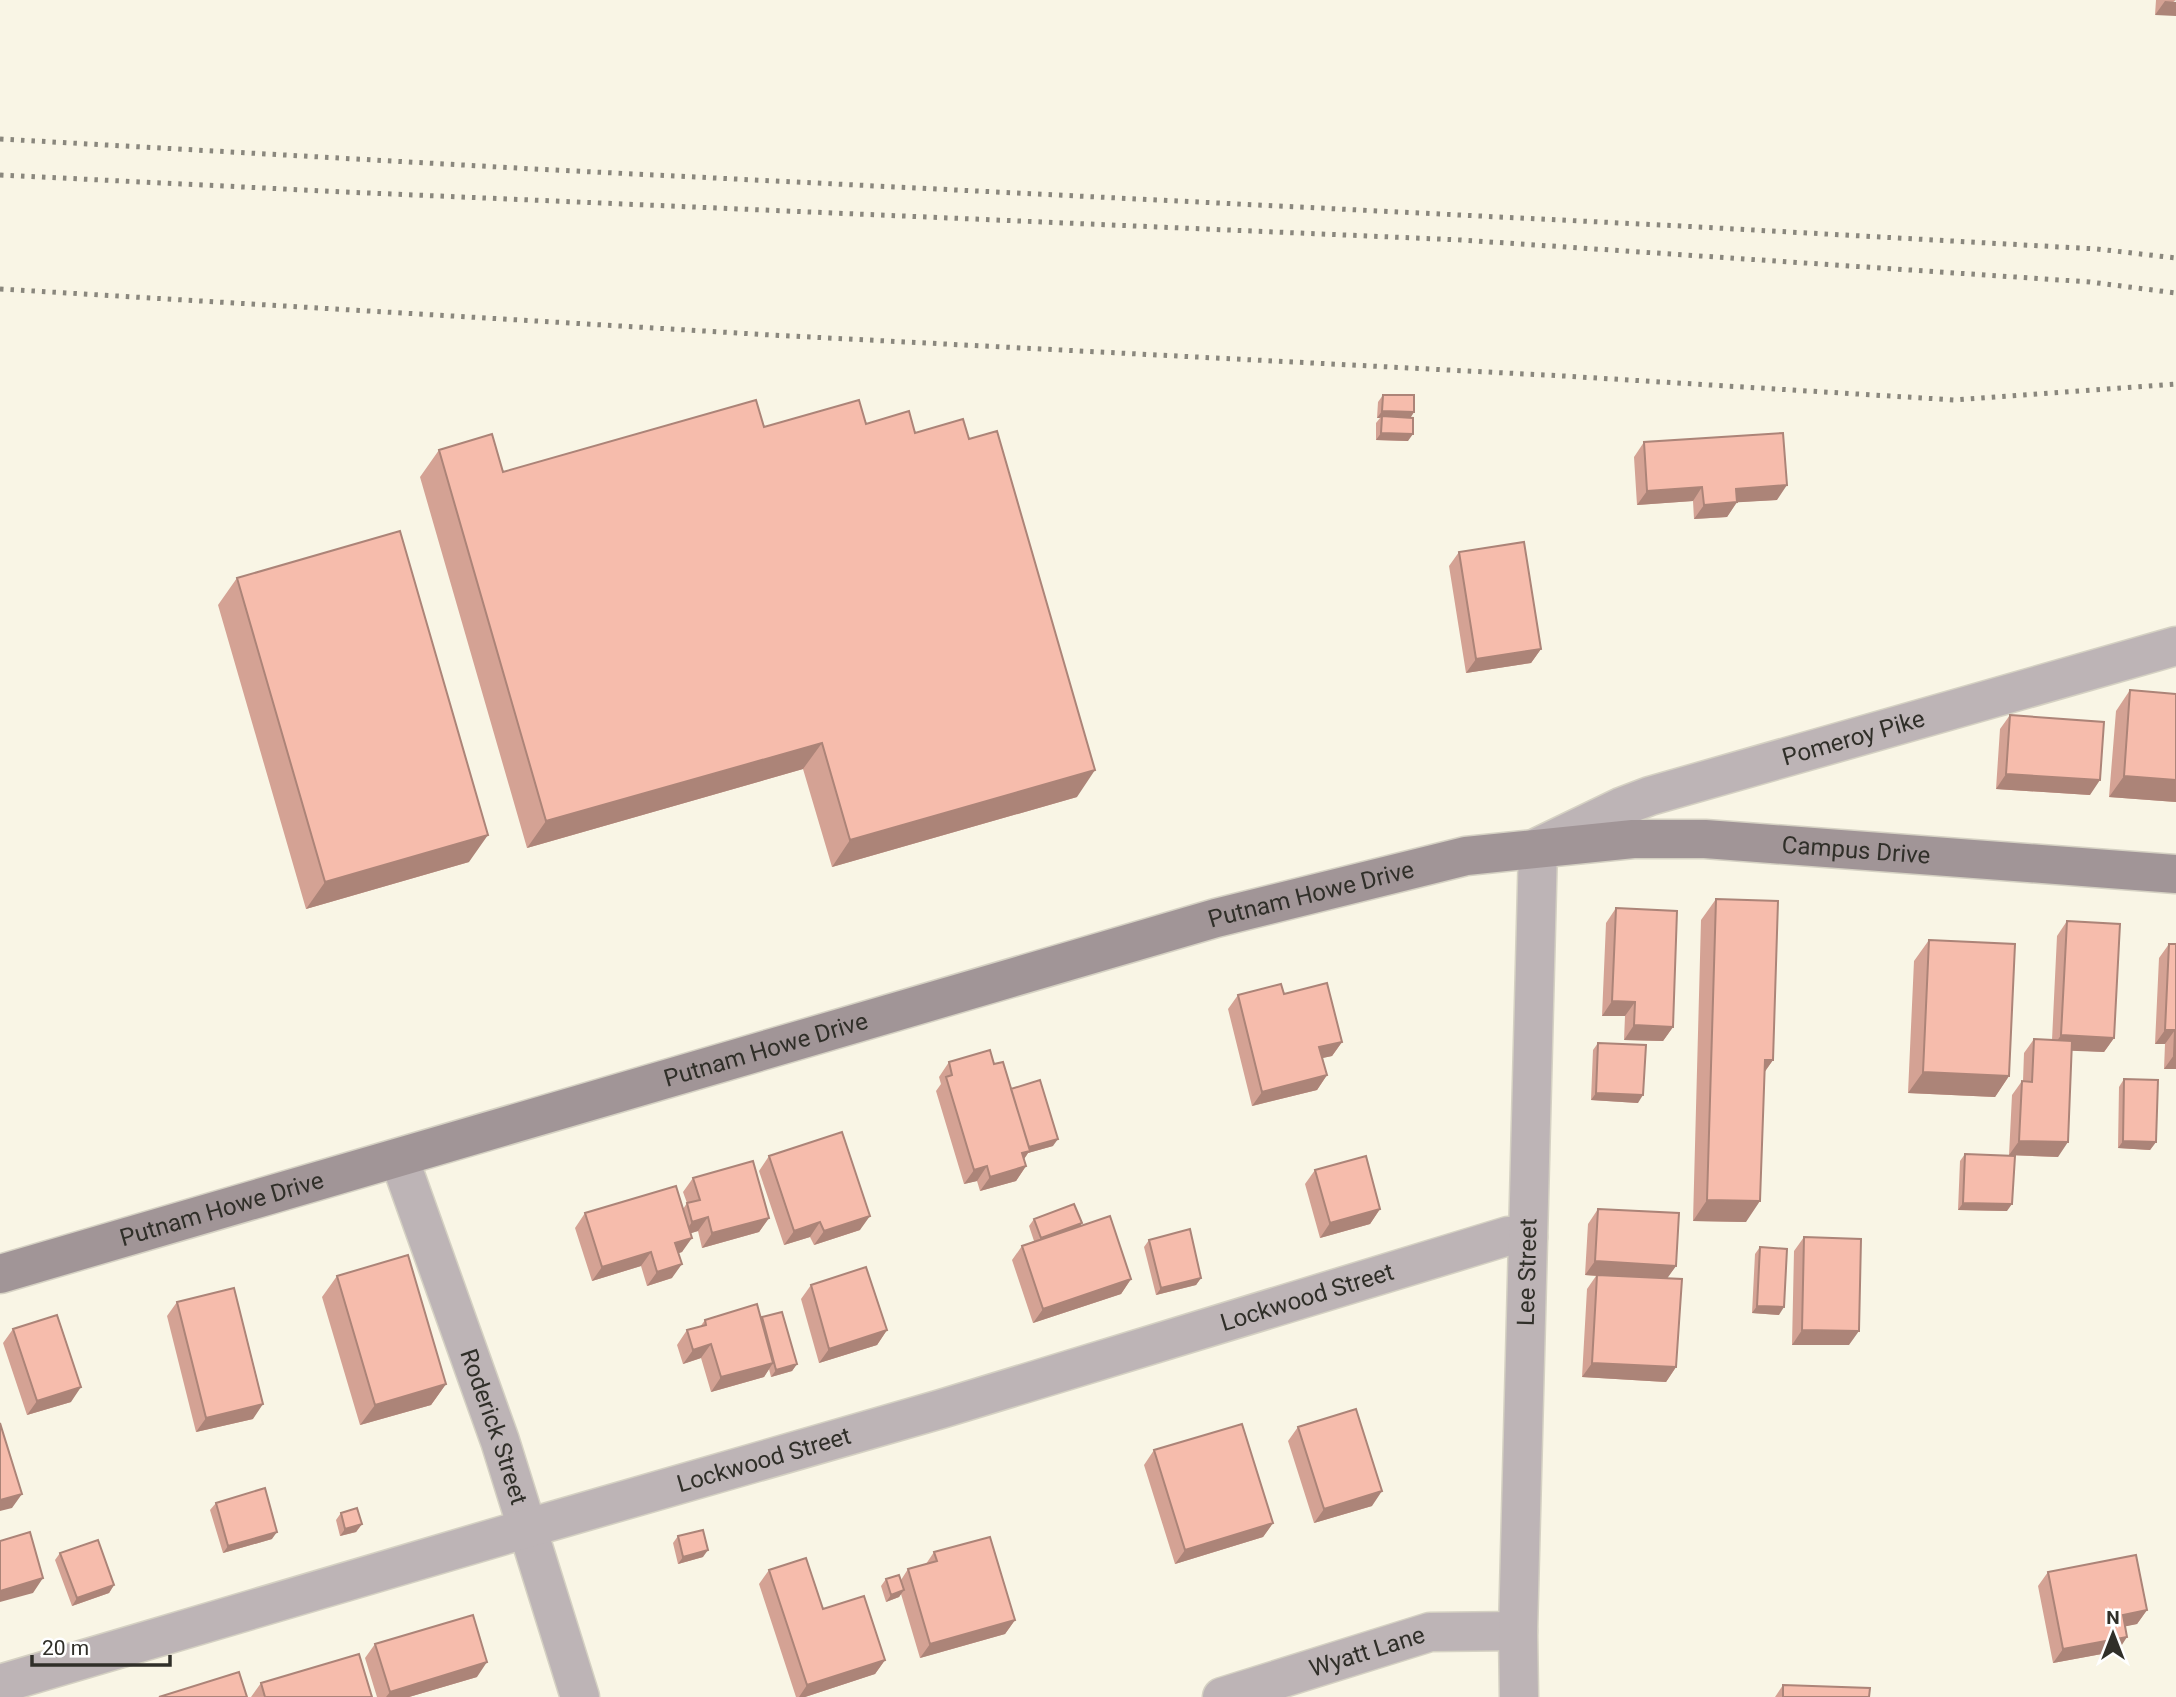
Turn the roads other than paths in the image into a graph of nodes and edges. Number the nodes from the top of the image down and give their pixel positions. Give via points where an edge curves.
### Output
1 (2176, 646) edge
2 (1538, 847) junction
3 (2176, 874) edge
4 (399, 1158) junction
5 (1528, 1237) junction
6 (0, 1275) edge
7 (528, 1528) junction
8 (1518, 1631) junction
9 (0, 1684) edge
10 (580, 1697) edge
11 (1222, 1697) edge
12 (1519, 1697) edge

1 - 2 street, Pomeroy Pike via 1650,796
2 - 3 street, Campus Drive via 1705,839
2 - 4 street, Putnam Howe Drive via 1466,856 1216,918
2 - 5 street, Lee Street
4 - 6 street, Putnam Howe Drive
4 - 7 street, Roderick Street
5 - 7 street, Lockwood Street via 1508,1236 941,1409
5 - 8 street, Lee Street
7 - 9 street, Lockwood Street
7 - 10 street, Roderick Street
8 - 11 street, Wyatt Lane via 1430,1632
8 - 12 street, Lee Street

